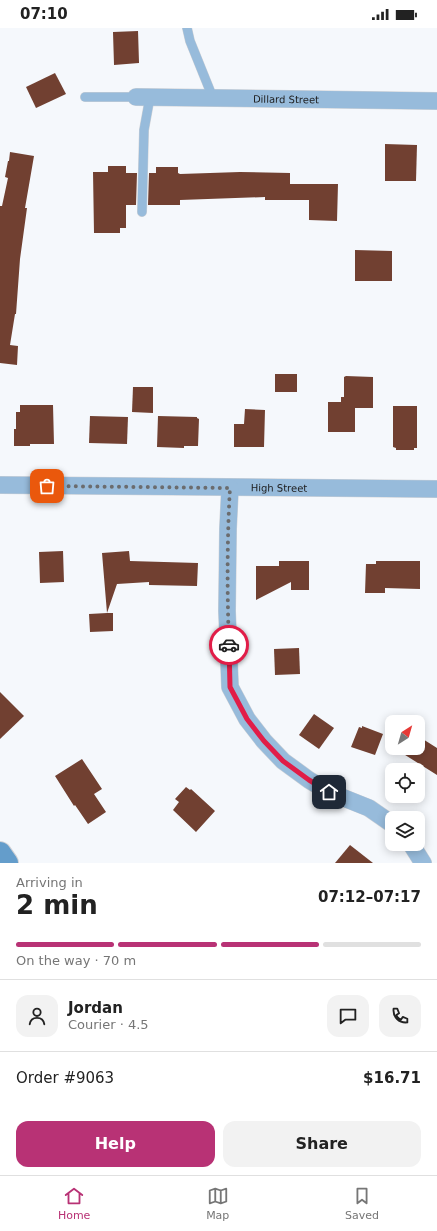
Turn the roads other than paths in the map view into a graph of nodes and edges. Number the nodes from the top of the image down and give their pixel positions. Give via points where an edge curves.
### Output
1 (187, 28) edge
2 (84, 97) dead end
3 (143, 97) junction
4 (213, 98) junction
5 (437, 101) edge
6 (142, 212) dead end
7 (0, 485) edge
8 (230, 488) junction
9 (437, 489) edge
10 (385, 819) edge
11 (415, 851) edge
12 (0, 853) edge
13 (7, 863) edge
14 (423, 863) edge

1 - 4 lane
2 - 3 lane
3 - 4 street, Dillard Street
3 - 6 lane
4 - 5 street, Dillard Street
7 - 8 street, High Street
8 - 9 street, High Street
8 - 10 street via 227,611 230,687 247,719 283,761 329,792 369,808
11 - 14 street
12 - 13 main road

